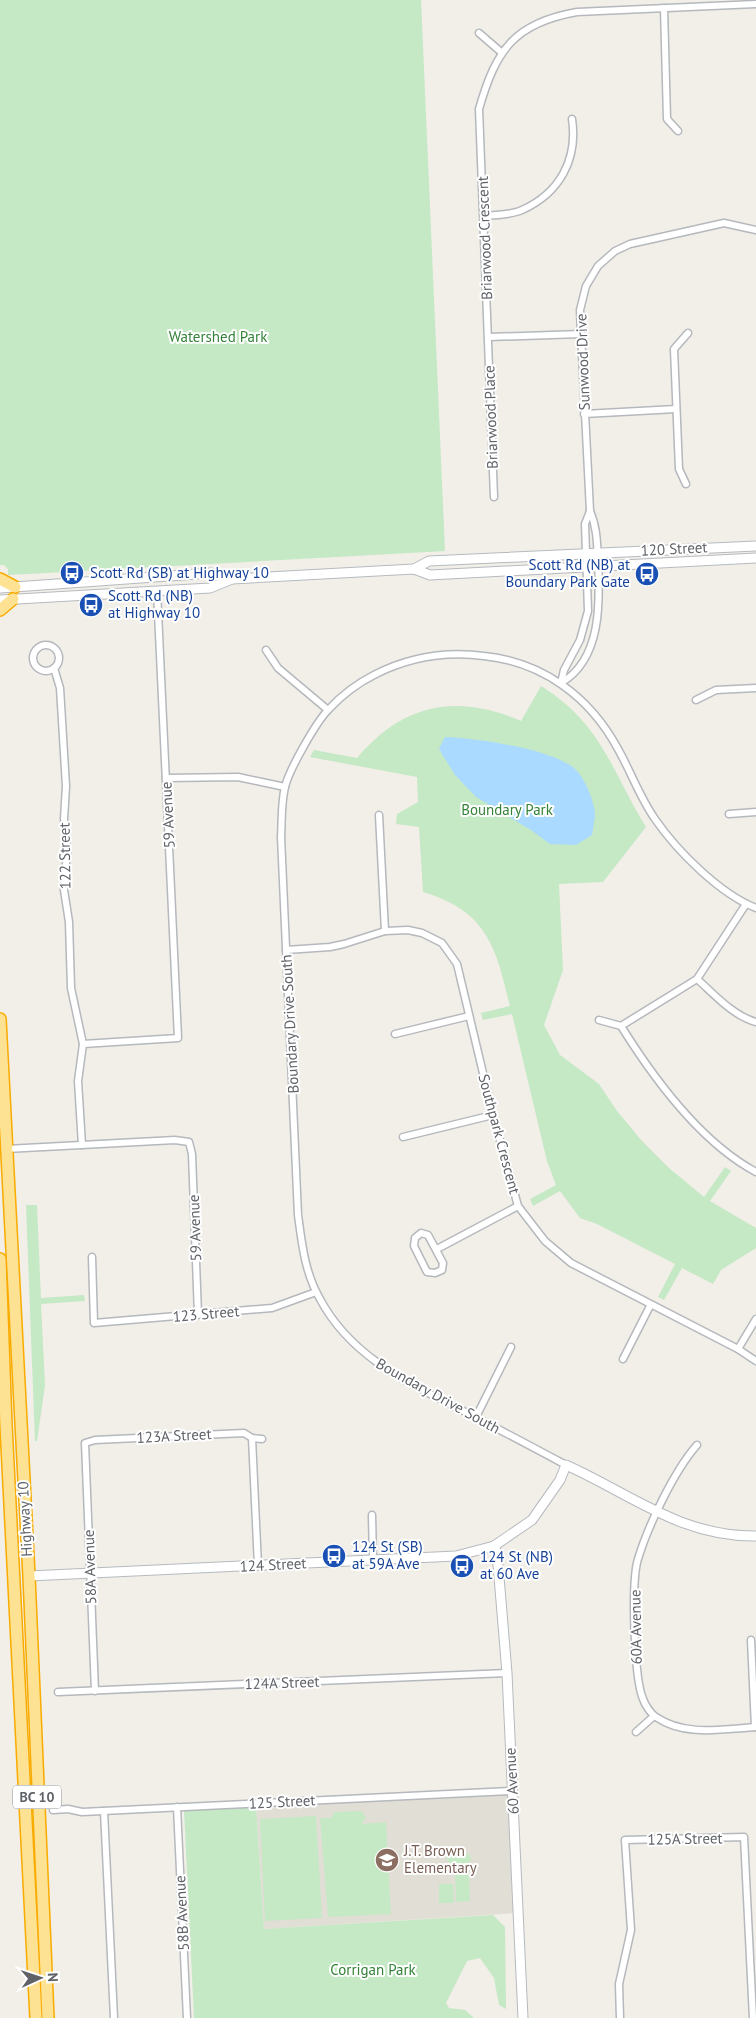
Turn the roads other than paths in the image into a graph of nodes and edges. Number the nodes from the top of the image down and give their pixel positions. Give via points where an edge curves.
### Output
1 (756, 4) edge
2 (664, 8) junction
3 (478, 33) dead end
4 (501, 52) junction
5 (572, 119) dead end
6 (678, 131) dead end
7 (484, 216) junction
8 (756, 230) edge
9 (688, 333) dead end
10 (581, 334) junction
11 (489, 337) junction
12 (676, 409) junction
13 (584, 414) junction
14 (686, 484) dead end
15 (494, 497) dead end
16 (590, 511) junction
17 (756, 546) edge
18 (597, 553) junction
19 (586, 554) junction
20 (756, 558) edge
21 (587, 567) junction
22 (598, 567) junction
23 (414, 569) junction
24 (232, 578) junction
25 (0, 579) edge
26 (14, 587) junction
27 (0, 588) edge
28 (157, 591) junction
29 (12, 599) junction
30 (0, 600) edge
31 (0, 610) edge
32 (266, 650) dead end
33 (54, 668) junction
34 (561, 683) junction
35 (756, 688) edge
36 (696, 700) dead end
37 (328, 710) junction
38 (166, 778) junction
39 (285, 787) junction
40 (756, 812) edge
41 (729, 814) dead end
42 (379, 815) dead end
43 (746, 904) junction
44 (756, 908) edge
45 (386, 931) junction
46 (286, 950) junction
47 (697, 979) junction
48 (469, 1016) junction
49 (0, 1019) edge
50 (599, 1020) dead end
51 (756, 1022) edge
52 (621, 1026) junction
53 (395, 1034) dead end
54 (83, 1044) junction
55 (493, 1115) junction
56 (403, 1137) dead end
57 (82, 1145) junction
58 (6, 1149) junction
59 (756, 1172) edge
60 (518, 1206) junction
61 (437, 1248) junction
62 (92, 1257) dead end
63 (0, 1259) edge
64 (316, 1292) junction
65 (650, 1306) junction
66 (198, 1315) junction
67 (756, 1319) edge
68 (511, 1347) dead end
69 (738, 1350) junction
70 (623, 1359) dead end
71 (756, 1362) edge
72 (476, 1417) junction
73 (6, 1425) junction
74 (94, 1432) dead end
75 (252, 1438) junction
76 (262, 1439) dead end
77 (95, 1440) junction
78 (85, 1443) joint
79 (697, 1445) dead end
80 (566, 1465) junction
81 (657, 1513) junction
82 (372, 1515) dead end
83 (756, 1536) edge
84 (494, 1546) junction
85 (373, 1560) junction
86 (258, 1566) junction
87 (91, 1573) junction
88 (28, 1576) junction
89 (751, 1640) dead end
90 (507, 1673) junction
91 (95, 1690) junction
92 (58, 1692) dead end
93 (654, 1716) junction
94 (755, 1727) edge
95 (636, 1732) dead end
96 (512, 1791) junction
97 (177, 1807) junction
98 (53, 1810) dead end
99 (104, 1810) junction
100 (36, 2018) edge
101 (48, 2018) edge
102 (114, 2018) edge
103 (187, 2018) edge
104 (523, 2018) edge
105 (620, 2018) edge
106 (753, 2018) edge

1 - 2 street, Briarwood Crescent
2 - 4 street, Briarwood Crescent via 557,16 535,25
2 - 6 street via 667,119
3 - 4 street
4 - 7 street, Briarwood Crescent via 487,80 480,109
5 - 7 street via 571,160 560,180 547,194 522,210
7 - 11 street, Briarwood Crescent
8 - 10 street, Sunwood Drive via 724,223 647,239 615,251 598,266 586,286 580,310
9 - 12 street via 674,349
10 - 11 street
10 - 13 street, Sunwood Drive
11 - 15 street, Briarwood Place
12 - 13 street
12 - 14 street via 679,469
13 - 16 street, Sunwood Drive
16 - 18 street, Sunwood Drive via 595,523
16 - 19 street, Sunwood Drive via 585,524
17 - 18 main road, 120 Street
18 - 19 main road, 120 Street
18 - 22 street, Sunwood Drive
19 - 21 street, Sunwood Drive
19 - 23 main road, 120 Street via 429,561
20 - 22 main road, 120 Street
21 - 22 main road, 120 Street
21 - 23 main road, 120 Street via 430,575
21 - 34 street, Sunwood Drive via 588,610 580,640 564,670
22 - 34 street, Sunwood Drive via 597,623 589,651 574,674
23 - 24 main road, 120 Street
24 - 26 main road, 120 Street via 211,573
24 - 28 main road, 120 Street via 210,588
25 - 26 highway
26 - 27 main road, 120 Street
28 - 29 main road, 120 Street
28 - 38 street, 59 Avenue
29 - 30 main road, 120 Street
29 - 31 highway
32 - 37 street via 278,668
33 - 33 street, 122 Street via 58,665 59,656 55,648 46,644 34,651 37,667 45,671
33 - 54 street, 122 Street via 60,688 66,786 64,890 69,922 71,988
34 - 37 street, Boundary Drive South via 541,671 494,657 462,653 429,655 396,664 360,682
34 - 43 street, Boundary Drive South via 606,729 654,818 678,849 723,889
35 - 36 street via 716,690
37 - 39 street, Boundary Drive South via 297,758
38 - 39 street via 238,777
38 - 54 street, 59 Avenue via 178,1038
39 - 46 street, Boundary Drive South via 281,836
40 - 41 street
42 - 45 street
43 - 44 street, Boundary Drive South
43 - 47 street
45 - 46 street, Southpark Crescent via 344,944
45 - 48 street, Southpark Crescent via 408,930 442,943 457,964
46 - 64 street, Boundary Drive South via 298,1215 303,1255
47 - 51 street via 723,1003
47 - 52 street
48 - 53 street
48 - 55 street, Southpark Crescent
49 - 58 highway, Highway 10 / BC 10
50 - 52 street
52 - 59 street via 663,1089 716,1144
54 - 57 street, 122 Street via 78,1080
55 - 56 street
55 - 60 street, Southpark Crescent
57 - 58 street
57 - 66 street, 59 Avenue via 189,1142
58 - 88 highway, Highway 10 / BC 10
60 - 61 street
60 - 65 street, Southpark Crescent via 545,1240 571,1263
61 - 61 street via 428,1235 421,1233 415,1238 414,1246 427,1272 442,1270 443,1263
62 - 66 street, 123 Street via 94,1323
63 - 73 highway, Highway 10 / BC 10
64 - 66 street, 123 Street via 272,1308
64 - 72 street, Boundary Drive South via 338,1327 373,1362
65 - 69 street, Southpark Crescent
65 - 70 street
67 - 69 street
68 - 72 street
69 - 71 street, Southpark Crescent
72 - 80 street, Boundary Drive South
73 - 88 highway via 13,1436 20,1562
73 - 100 highway, Highway 10 / BC 10
74 - 77 street
75 - 76 street
75 - 77 street, 123A Street via 244,1433
75 - 86 street
77 - 78 street, 123A Street
78 - 87 street, 58A Avenue
79 - 81 street, 60A Avenue via 684,1459
80 - 81 main road
80 - 84 main road, 124 Street via 560,1480 532,1520
81 - 83 main road via 686,1525 730,1535
81 - 93 street, 60A Avenue via 637,1561 634,1594 637,1672 643,1700
82 - 85 street
84 - 85 main road, 124 Street via 448,1557
84 - 90 main road, 60 Avenue
85 - 86 main road, 124 Street
86 - 87 main road, 124 Street
87 - 88 main road, 124 Street
87 - 91 street, 58A Avenue
88 - 101 highway, Highway 10 / BC 10
89 - 94 street
90 - 91 street, 124A Street
90 - 96 main road, 60 Avenue
91 - 92 street, 124A Street
93 - 94 street via 671,1726 688,1730
93 - 95 street
96 - 97 street, 125 Street
96 - 104 main road, 60 Avenue
97 - 99 street, 125 Street
97 - 103 street, 58B Avenue
98 - 99 street, 125 Street
99 - 102 street
105 - 106 street, 125A Street via 619,1984 631,1930 625,1840 744,1837

